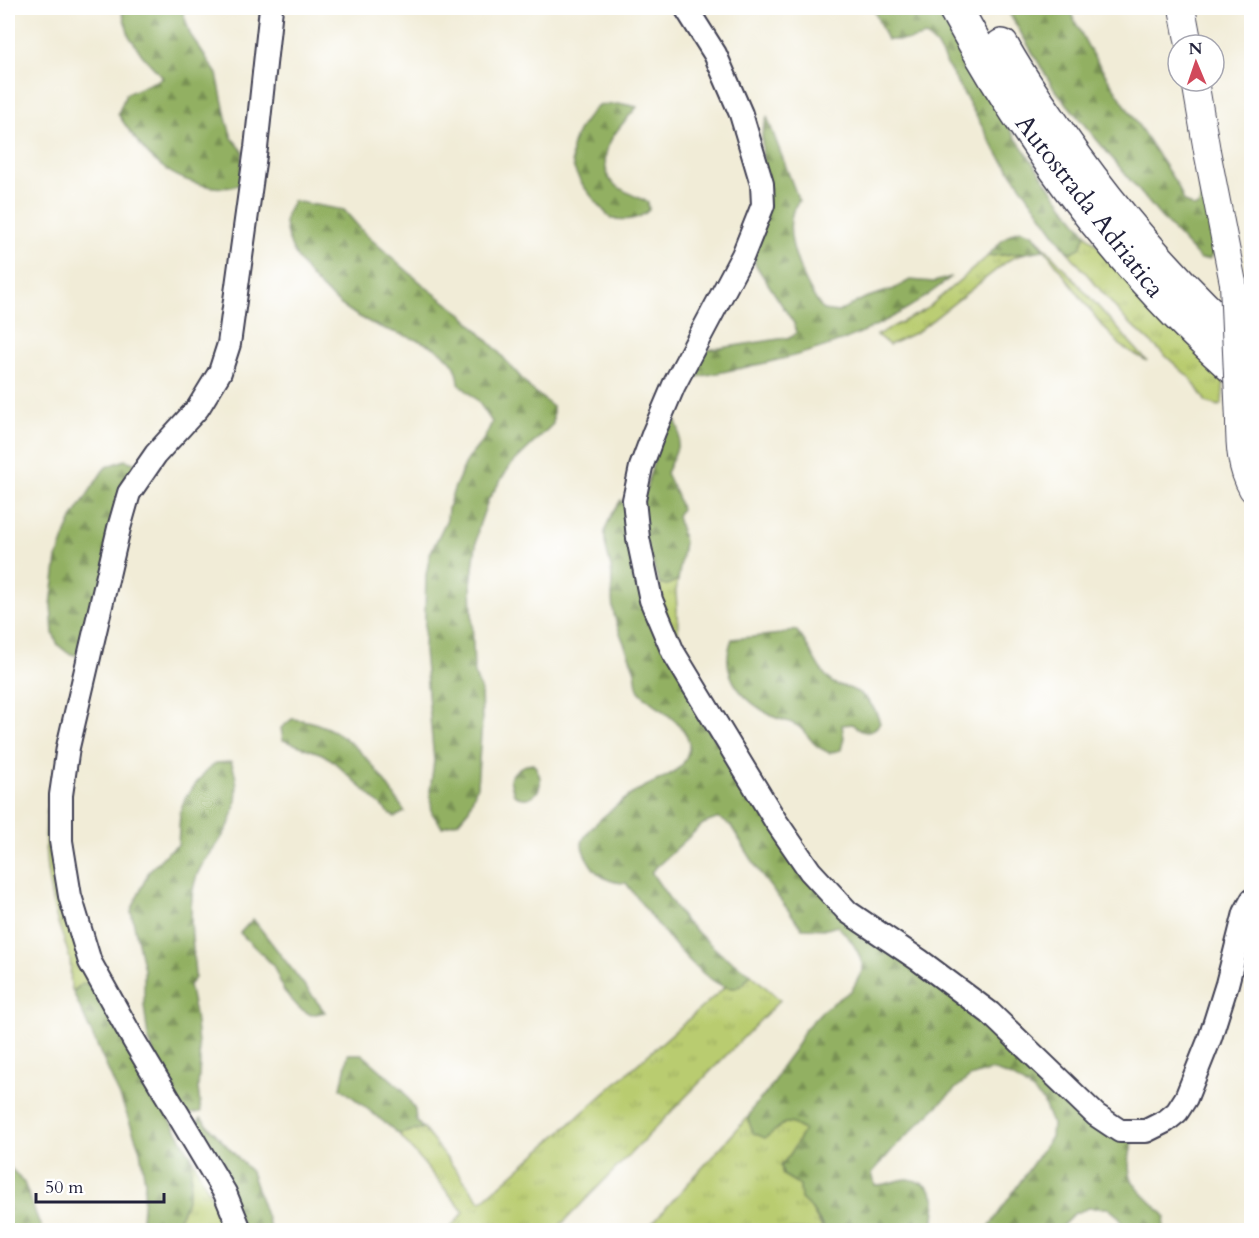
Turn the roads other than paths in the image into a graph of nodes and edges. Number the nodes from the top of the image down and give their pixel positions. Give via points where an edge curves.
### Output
1 (271, 8) edge
2 (686, 8) edge
3 (955, 8) edge
4 (981, 8) edge
5 (1182, 8) edge
6 (1187, 33) edge
7 (1197, 93) edge
8 (1251, 353) edge
9 (1251, 384) edge
10 (1251, 489) edge
11 (1251, 900) edge
12 (240, 1230) edge

1 - 12 street via 229,344 220,372 198,408 156,454 129,493 68,747 61,795 61,841 70,896 90,962 225,1193
2 - 11 street via 715,54 741,114 762,184 763,205 743,255 674,385 654,432 634,500 636,519 651,600 660,626 775,820 810,871 848,912 990,1013 1096,1114 1120,1131 1146,1131 1177,1112 1186,1098 1210,1038
3 - 9 highway, Autostrada Adriatica via 1009,102 1067,186 1138,272
4 - 8 highway, Autostrada Adriatica via 1024,83 1101,192 1180,284
5 - 6 main road
7 - 10 main road, bridge via 1233,283 1239,446

